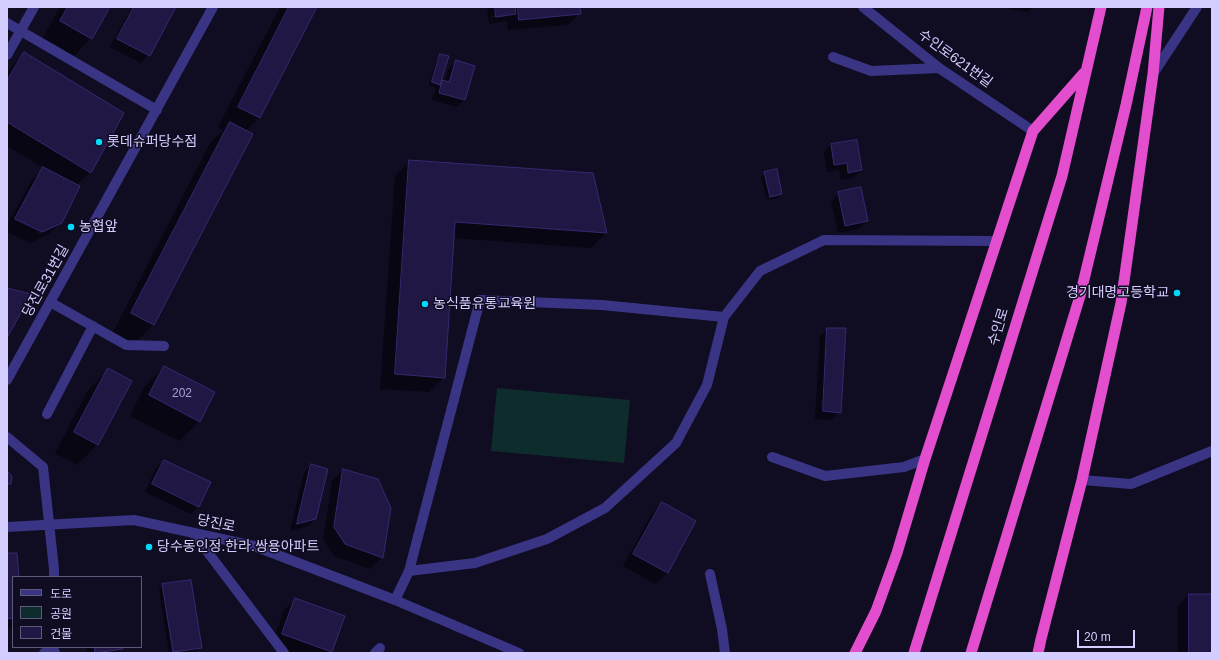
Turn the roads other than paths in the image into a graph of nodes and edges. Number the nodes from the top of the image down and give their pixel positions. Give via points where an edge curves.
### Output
1 (34, 7) edge
2 (213, 7) edge
3 (863, 7) edge
4 (1147, 7) edge
5 (1159, 7) edge
6 (1197, 7) edge
7 (1100, 8) edge
8 (7, 23) edge
9 (20, 31) junction
10 (7, 55) edge
11 (833, 57) dead end
12 (939, 68) junction
13 (1085, 72) junction
14 (1154, 74) junction
15 (157, 110) junction
16 (1033, 131) junction
17 (997, 241) junction
18 (50, 302) junction
19 (724, 317) junction
20 (93, 326) junction
21 (164, 346) dead end
22 (7, 380) edge
23 (47, 414) dead end
24 (7, 437) edge
25 (1212, 452) edge
26 (772, 457) dead end
27 (925, 460) junction
28 (1082, 480) junction
29 (48, 525) junction
30 (7, 527) edge
31 (194, 534) junction
32 (408, 571) junction
33 (710, 574) dead end
34 (54, 576) edge
35 (395, 600) junction
36 (284, 653) edge
37 (519, 653) edge
38 (725, 653) edge
39 (855, 653) edge
40 (914, 653) edge
41 (971, 653) edge
42 (1038, 653) edge

1 - 9 street
2 - 15 street, 당진로31번길
3 - 12 street, 수인로621번길
4 - 41 highway via 1080,296
5 - 14 highway
6 - 14 street
7 - 13 highway, 수인로
8 - 9 street
9 - 10 street
9 - 15 street
11 - 12 street via 871,71
12 - 16 street, 수인로621번길
13 - 16 highway
13 - 40 highway, 수인로 via 1062,176
14 - 28 highway via 1121,303
15 - 18 street, 당진로31번길
16 - 17 highway
17 - 19 street via 824,240 760,271
17 - 27 highway
18 - 20 street
18 - 22 street, 당진로31번길
19 - 32 street via 707,385 676,443 605,508 547,539 475,563
19 - 32 street via 602,305 480,300
20 - 21 street via 126,345
20 - 23 street
24 - 29 street via 43,467
25 - 28 street via 1131,484
26 - 27 street via 825,476 904,467
27 - 39 highway via 876,611
28 - 42 highway
29 - 30 street, 당진로
29 - 31 street, 당진로 via 134,520
29 - 34 street
31 - 35 street, 당진로 via 254,546
31 - 36 street
32 - 35 street
33 - 38 street
35 - 37 street, 당진로

